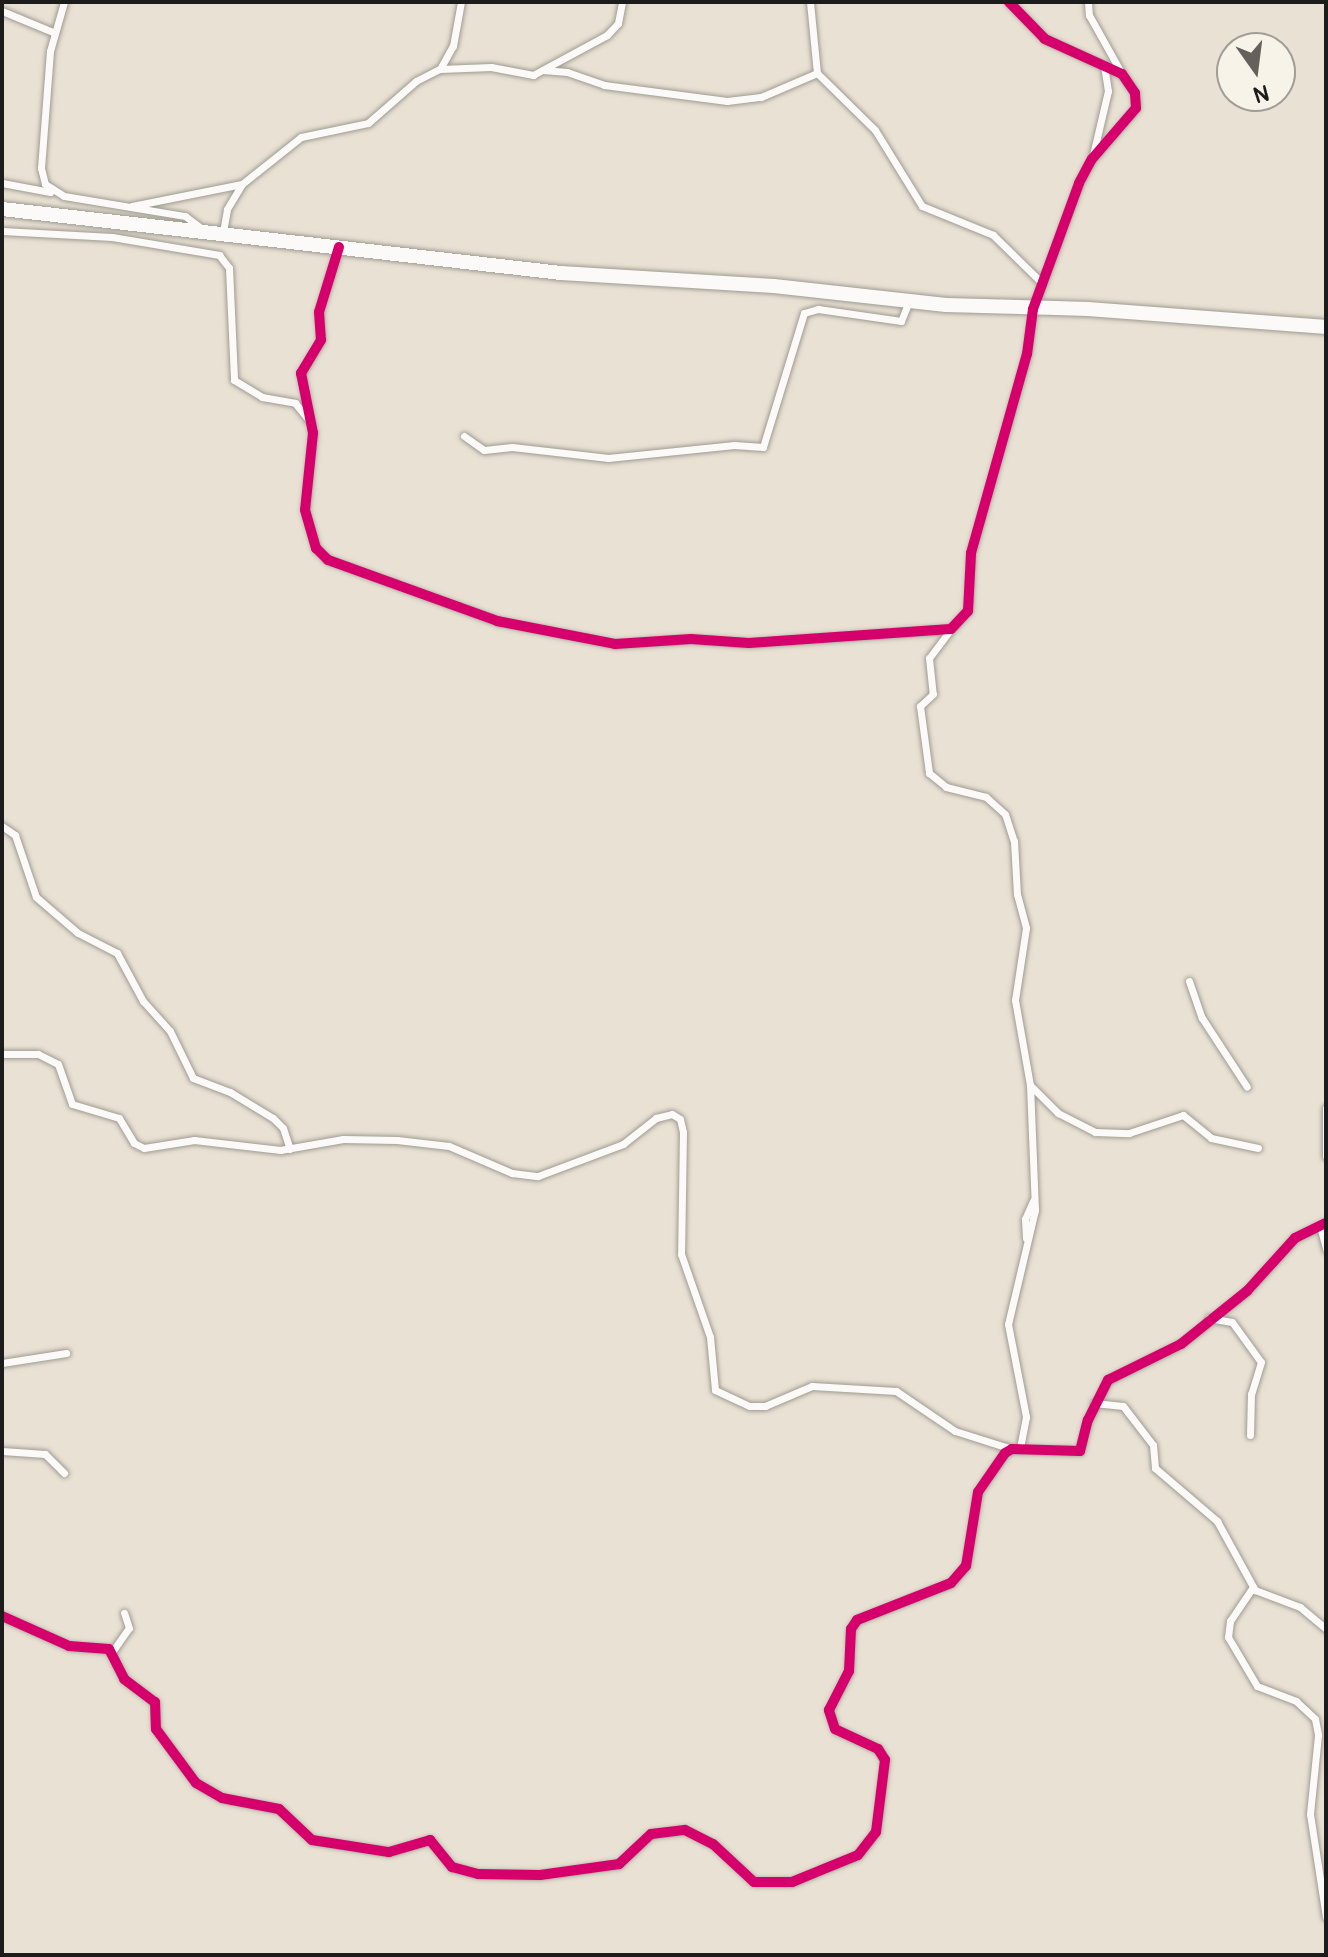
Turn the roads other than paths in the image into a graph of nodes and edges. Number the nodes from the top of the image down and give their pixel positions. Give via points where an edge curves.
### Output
1 (64, 2) edge
2 (461, 2) edge
3 (622, 2) edge
4 (810, 2) edge
5 (1009, 2) edge
6 (1088, 2) edge
7 (2, 11) edge
8 (53, 32) junction
9 (1104, 66) junction
10 (440, 69) junction
11 (541, 70) junction
12 (817, 73) junction
13 (1122, 74) junction
14 (1092, 159) junction
15 (41, 168) junction
16 (2, 183) edge
17 (242, 184) junction
18 (27, 185) junction
19 (50, 192) junction
20 (132, 206) junction
21 (2, 209) edge
22 (2, 231) edge
23 (205, 231) junction
24 (223, 232) junction
25 (339, 247) junction
26 (1042, 283) junction
27 (909, 301) junction
28 (1033, 309) junction
29 (1326, 327) edge
30 (311, 421) junction
31 (464, 436) dead end
32 (951, 629) junction
33 (2, 826) edge
34 (1189, 981) dead end
35 (2, 1054) edge
36 (1030, 1085) junction
37 (1247, 1087) dead end
38 (1326, 1108) edge
39 (1258, 1148) dead end
40 (290, 1149) junction
41 (1326, 1156) edge
42 (1323, 1225) edge
43 (1326, 1249) edge
44 (1238, 1299) junction
45 (1209, 1318) junction
46 (1229, 1320) junction
47 (66, 1353) dead end
48 (2, 1363) edge
49 (1094, 1403) junction
50 (1250, 1435) dead end
51 (1016, 1449) junction
52 (2, 1451) edge
53 (64, 1473) dead end
54 (1253, 1587) junction
55 (124, 1613) dead end
56 (2, 1616) edge
57 (1326, 1629) edge
58 (112, 1652) junction
59 (1326, 1917) edge

1 - 8 street
2 - 10 street via 453,46
3 - 11 street via 618,23 607,35
4 - 12 street
5 - 9 street via 1045,39
6 - 13 street via 1089,15
7 - 8 street
8 - 15 street
9 - 13 street
9 - 14 street via 1108,91
10 - 11 street via 491,67 526,76
10 - 17 street via 416,81 368,123 301,137
11 - 12 street via 727,101 761,97
12 - 26 street via 875,130 922,206 993,235
13 - 14 street via 1135,93 1136,108
14 - 26 street
15 - 18 street
15 - 19 street
16 - 18 street
17 - 20 street
17 - 24 street via 227,209
18 - 19 street
19 - 20 street
20 - 23 street via 185,216
21 - 23 highway
22 - 30 street via 121,238 219,255 229,268 234,380 262,397 295,403
23 - 24 highway
24 - 25 highway
25 - 27 highway via 561,273 774,286
25 - 30 street via 319,312 321,340 301,373
26 - 28 street
27 - 28 highway
27 - 31 street via 901,321 818,309 804,313 763,447 734,445 608,458 512,447 484,450
28 - 29 highway
28 - 32 street via 1027,354 971,553 968,611
30 - 32 street via 304,500 308,525 323,556 374,580 430,593 490,619 630,645
32 - 36 street via 927,665 934,689 920,706 927,763 938,783 986,797 1009,823 1027,941 1015,1012
33 - 40 street via 15,835 36,897 63,922 117,953 143,1001 170,1031 193,1078 230,1092 273,1118
34 - 37 street via 1202,1018
35 - 40 street via 38,1054 58,1064 72,1104 119,1118 138,1146 210,1140
36 - 39 street via 1058,1113 1092,1131 1125,1133 1183,1115 1211,1138
36 - 51 street via 1035,1191 1008,1324 1026,1417
38 - 41 street
40 - 51 street via 343,1139 418,1142 459,1149 512,1173 538,1176 623,1144 656,1118 677,1116 684,1153 681,1254 710,1337 715,1390 750,1406 765,1406 812,1386 896,1391 955,1431
42 - 43 street
42 - 44 street via 1289,1244
44 - 45 street
44 - 46 street
45 - 46 street
45 - 49 street via 1177,1346 1113,1376
46 - 50 street via 1262,1365 1252,1391
47 - 48 street
49 - 51 street via 1080,1451
49 - 54 street via 1123,1406 1153,1445 1155,1468 1217,1521
51 - 58 street via 978,1492 969,1555 959,1576 867,1613 851,1629 849,1671 829,1710 835,1729 878,1749 885,1760 876,1832 858,1855 792,1882 754,1882 713,1844 685,1830 651,1834 619,1864 540,1875 478,1874 452,1867 431,1840 389,1852 312,1840 279,1809 222,1798 196,1783 174,1761 156,1729 155,1702 124,1679
52 - 53 street via 45,1454
54 - 57 street via 1296,1605
54 - 59 street via 1230,1621 1228,1637 1257,1686 1296,1701 1315,1719 1310,1814
55 - 58 street via 129,1628
56 - 58 street via 69,1646

